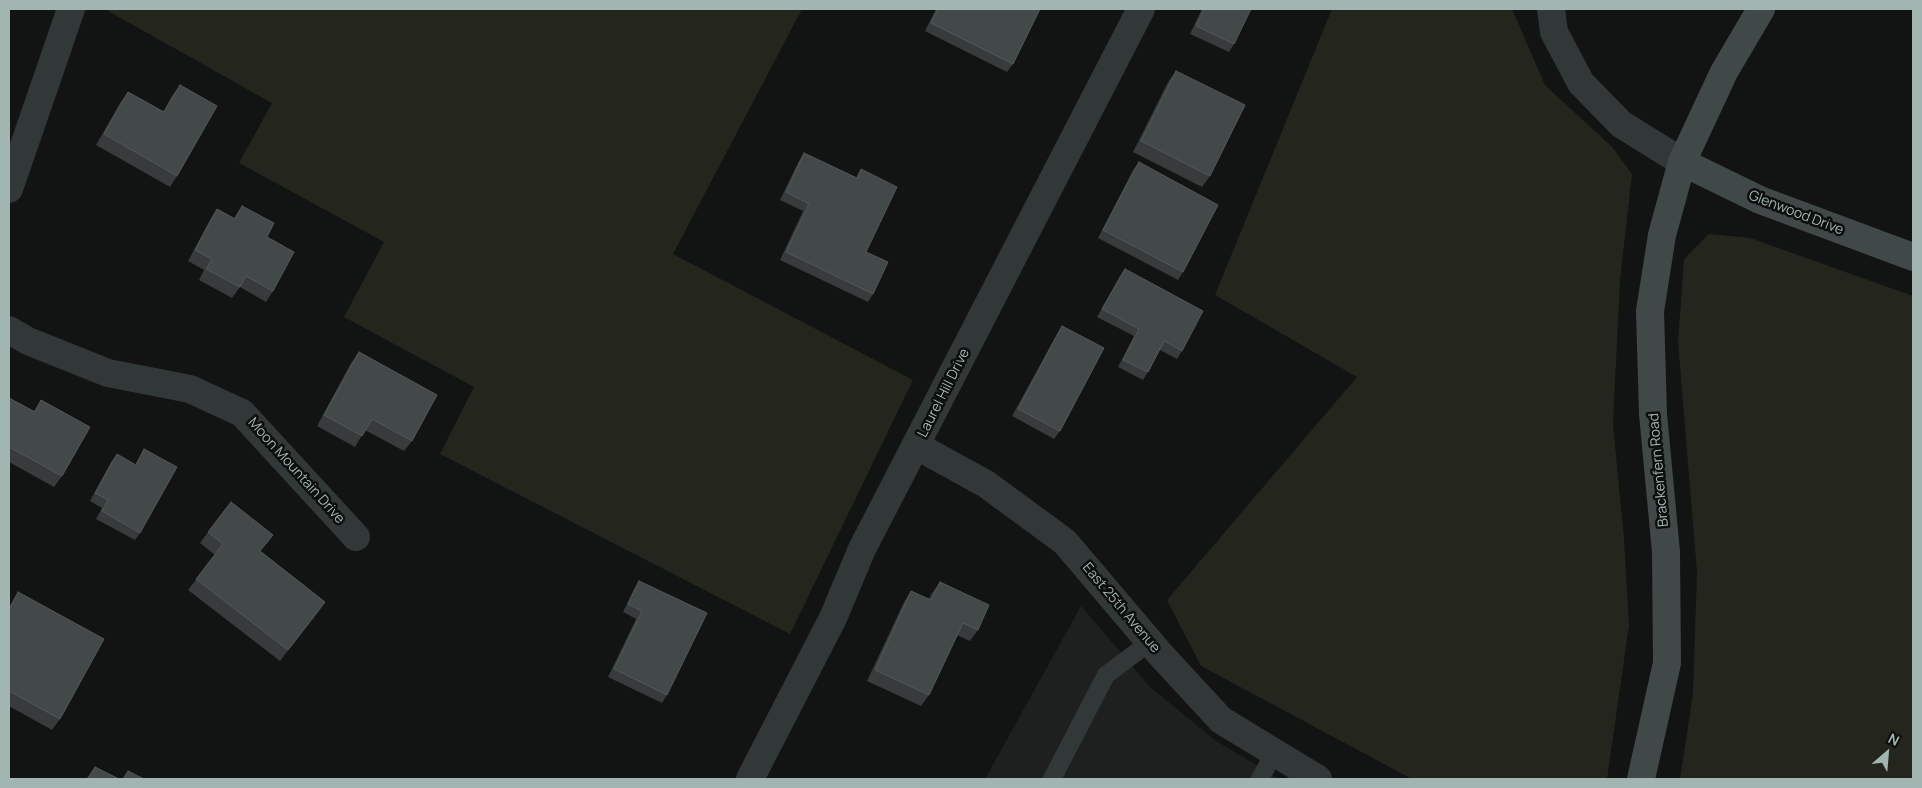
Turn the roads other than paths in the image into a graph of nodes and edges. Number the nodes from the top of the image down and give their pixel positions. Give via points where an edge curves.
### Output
1 (71, 9) edge
2 (1141, 9) edge
3 (1551, 9) edge
4 (1761, 9) edge
5 (1682, 162) junction
6 (9, 189) edge
7 (1913, 257) edge
8 (9, 330) edge
9 (917, 446) junction
10 (356, 537) dead end
11 (1150, 642) junction
12 (1274, 753) junction
13 (750, 779) edge
14 (1052, 779) edge
15 (1260, 779) edge
16 (1318, 779) edge
17 (1641, 779) edge

1 - 6 street
2 - 9 street, Laurel Hill Drive
3 - 5 street via 1554,32 1581,83 1621,124
4 - 5 street, Brackenfern Road via 1724,72
5 - 7 street, Glenwood Drive via 1760,200
5 - 17 street, Brackenfern Road via 1662,235 1650,311 1653,414 1666,552 1666,663
8 - 10 street, Moon Mountain Drive via 28,341 108,373 190,389 242,413
9 - 11 street, East 25th Avenue via 986,484 1065,542
9 - 13 street, Laurel Hill Drive via 862,549 833,618
11 - 12 street, East 25th Avenue via 1221,720
11 - 14 lane via 1106,675
12 - 15 lane
12 - 16 street, East 25th Avenue

